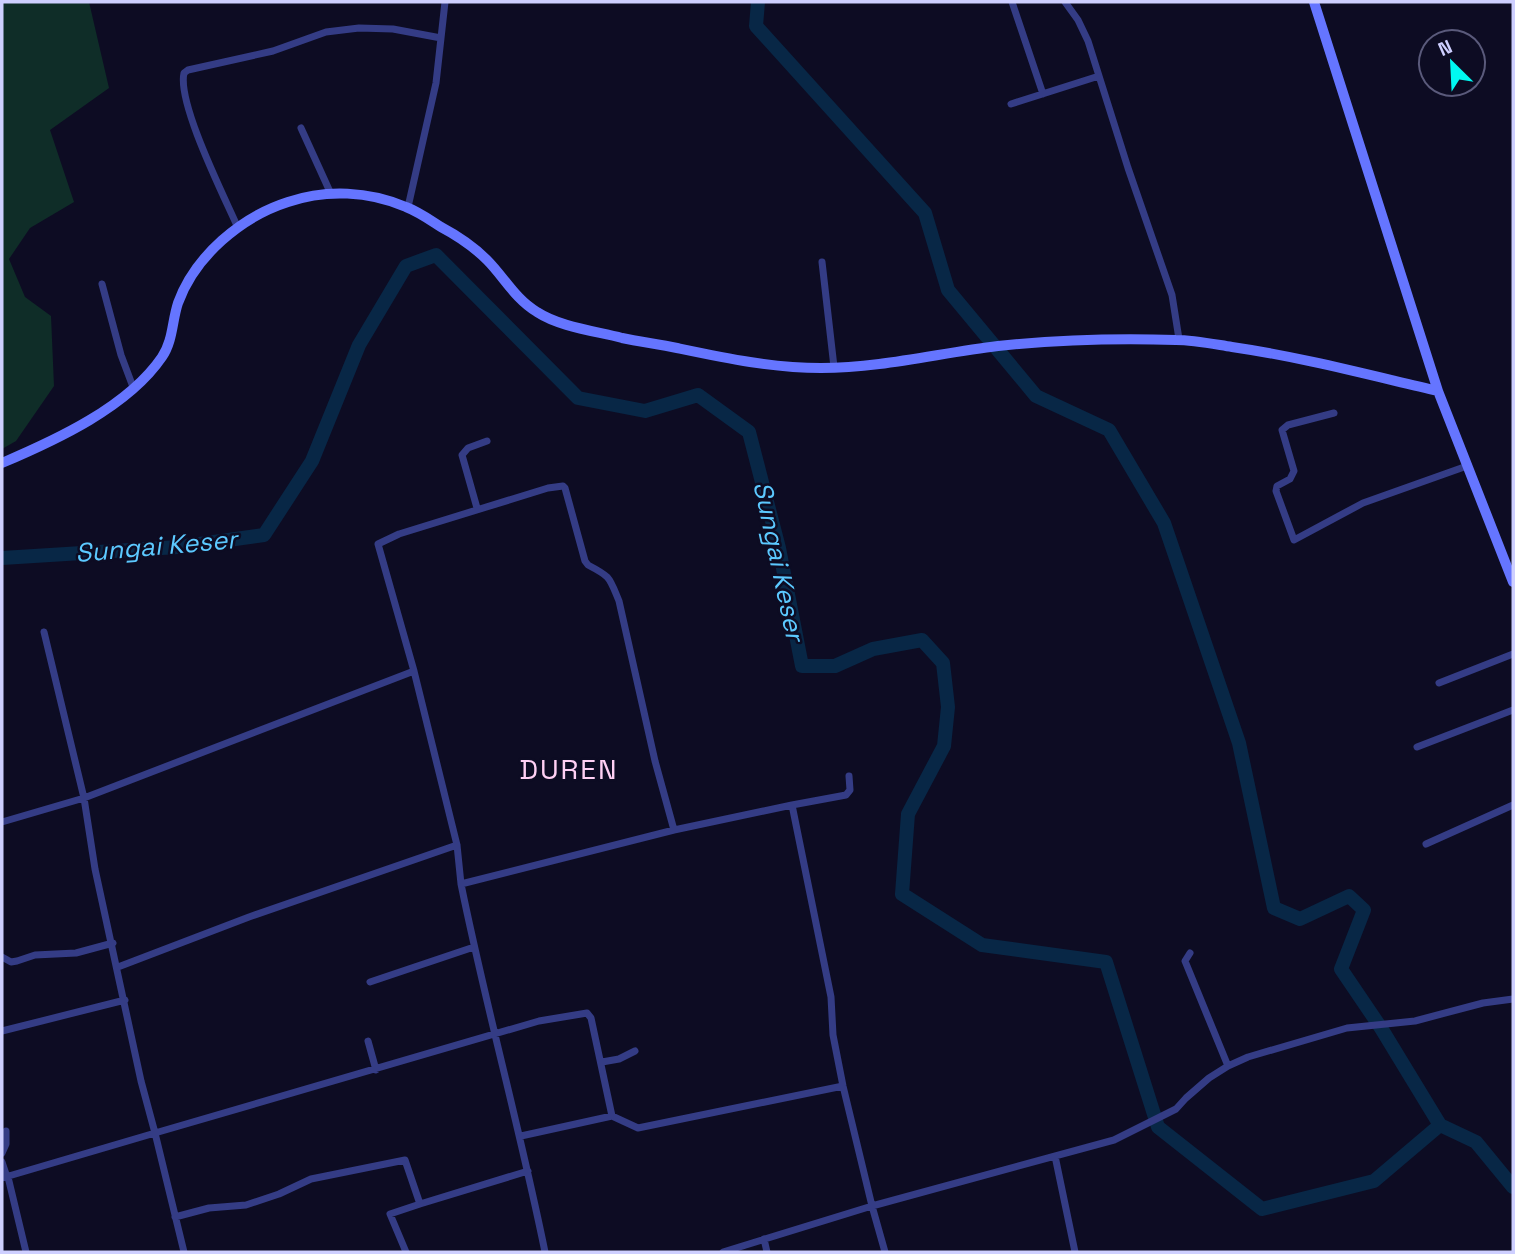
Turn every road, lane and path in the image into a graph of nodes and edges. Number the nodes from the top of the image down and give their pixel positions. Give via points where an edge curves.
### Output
1 (444, 2) edge
2 (1012, 2) edge
3 (1065, 2) edge
4 (1314, 2) edge
5 (441, 38) junction
6 (1099, 76) junction
7 (1043, 94) junction
8 (1011, 104) dead end
9 (300, 128) dead end
10 (331, 194) junction
11 (408, 207) junction
12 (238, 228) junction
13 (822, 262) dead end
14 (102, 284) dead end
15 (1179, 340) junction
16 (834, 367) junction
17 (133, 387) junction
18 (1438, 391) junction
19 (1334, 413) dead end
20 (486, 441) dead end
21 (2, 463) edge
22 (1467, 466) junction
23 (477, 508) junction
24 (1513, 579) edge
25 (44, 632) dead end
26 (1513, 654) edge
27 (414, 671) junction
28 (1439, 683) dead end
29 (1513, 710) edge
30 (1417, 747) dead end
31 (849, 776) dead end
32 (84, 798) junction
33 (792, 805) junction
34 (1513, 805) edge
35 (2, 821) edge
36 (674, 830) junction
37 (1426, 844) dead end
38 (457, 845) junction
39 (461, 884) junction
40 (113, 943) junction
41 (474, 947) junction
42 (1190, 953) dead end
43 (2, 957) edge
44 (118, 967) junction
45 (370, 982) dead end
46 (1513, 999) edge
47 (125, 1000) junction
48 (2, 1031) edge
49 (496, 1034) junction
50 (368, 1041) dead end
51 (635, 1051) dead end
52 (602, 1062) junction
53 (1227, 1066) junction
54 (376, 1070) junction
55 (843, 1086) junction
56 (612, 1116) junction
57 (6, 1130) dead end
58 (155, 1133) junction
59 (521, 1136) junction
60 (2, 1153) edge
61 (1055, 1156) junction
62 (2, 1162) edge
63 (528, 1171) junction
64 (6, 1177) edge
65 (421, 1204) junction
66 (872, 1206) junction
67 (175, 1217) junction
68 (764, 1239) junction
69 (26, 1252) edge
70 (184, 1252) edge
71 (406, 1252) edge
72 (545, 1252) edge
73 (723, 1252) edge
74 (767, 1252) edge
75 (885, 1252) edge
76 (1075, 1252) edge

1 - 5 street
2 - 7 street
3 - 6 street via 1088,41
4 - 18 street
5 - 11 street via 436,83
5 - 12 street via 393,29 326,32 184,73 185,99
6 - 7 street
6 - 15 street via 1172,295
7 - 8 street
9 - 10 street
10 - 11 street via 358,193
10 - 12 street via 291,201
11 - 16 street via 460,236 539,314 620,337 736,360
12 - 17 street via 195,271 177,306 163,355
13 - 16 street
14 - 17 street
15 - 16 street via 1045,342
15 - 18 street via 1265,352
17 - 21 street via 86,421
18 - 22 street
19 - 22 street via 1282,430 1294,471 1276,491 1294,540 1363,503
20 - 23 street via 462,455
22 - 24 street
23 - 27 street via 378,544
23 - 36 street via 565,488 585,561 604,572 619,601
25 - 32 street
26 - 28 street
27 - 32 street
27 - 38 street
29 - 30 street
31 - 33 street via 846,795
32 - 35 street
32 - 40 street
33 - 36 street
33 - 55 street via 831,997
34 - 37 street
36 - 39 street
38 - 39 street
38 - 44 street
39 - 41 street
40 - 43 street via 11,962
40 - 44 street
41 - 45 street
41 - 49 street
42 - 53 street via 1185,961
44 - 47 street
46 - 53 street via 1415,1021 1347,1028
47 - 48 street
47 - 58 street
49 - 52 street via 587,1013
49 - 54 street
49 - 59 street
50 - 54 street
51 - 52 street
52 - 56 street
53 - 61 street via 1177,1110 1114,1140
54 - 58 street
55 - 56 street via 638,1128
55 - 66 street
56 - 59 street
57 - 60 street
58 - 64 street
58 - 67 street
59 - 63 street
61 - 66 street
61 - 76 street
62 - 64 street
63 - 65 street
63 - 72 street
64 - 69 street
65 - 67 street via 405,1160 311,1179 246,1205
65 - 71 street via 390,1214
66 - 68 street
66 - 75 street
67 - 70 street
68 - 73 street
68 - 74 street

